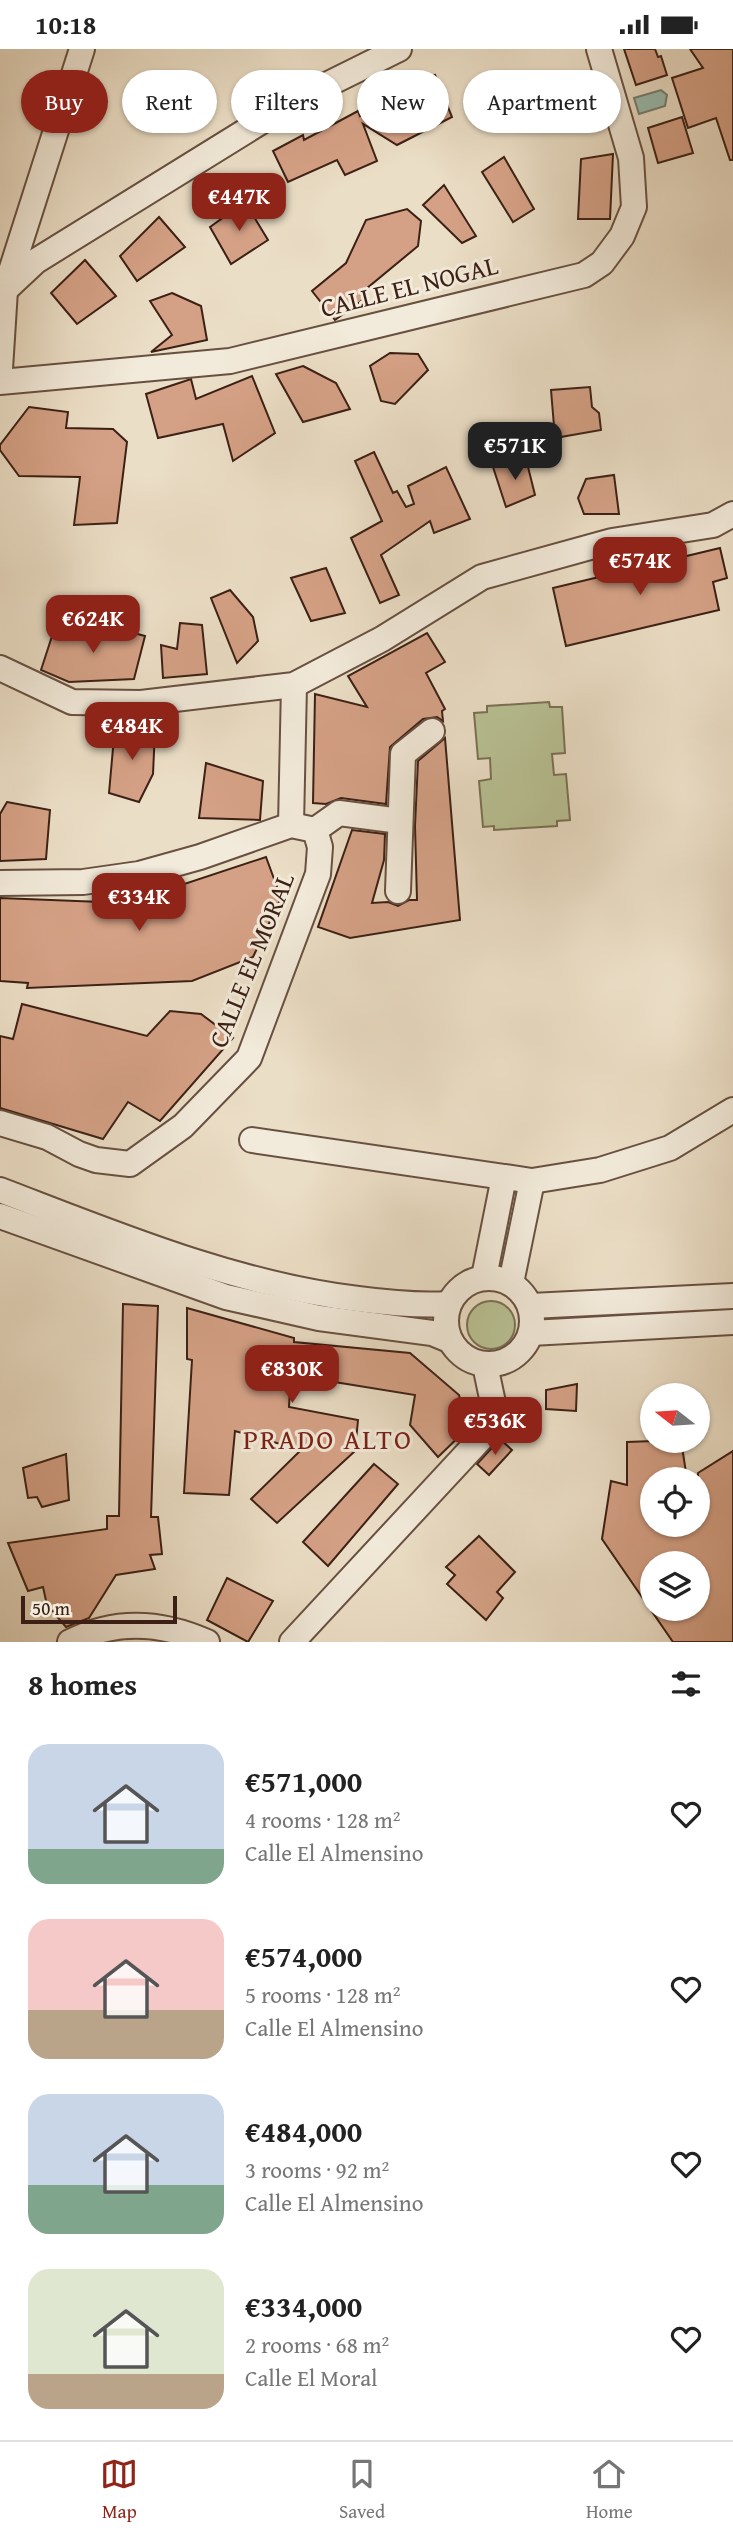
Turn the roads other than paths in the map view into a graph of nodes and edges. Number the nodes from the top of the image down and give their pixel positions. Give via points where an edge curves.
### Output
1 (82, 49) edge
2 (400, 49) edge
3 (599, 49) edge
4 (5, 290) junction
5 (0, 369) edge
6 (0, 382) edge
7 (733, 514) edge
8 (0, 668) edge
9 (294, 685) junction
10 (432, 731) dead end
11 (400, 821) junction
12 (303, 828) junction
13 (0, 883) edge
14 (398, 891) dead end
15 (733, 1110) edge
16 (0, 1123) edge
17 (252, 1140) dead end
18 (504, 1177) junction
19 (532, 1181) junction
20 (0, 1190) edge
21 (0, 1216) edge
22 (484, 1277) junction
23 (511, 1283) junction
24 (733, 1296) edge
25 (449, 1304) junction
26 (531, 1306) junction
27 (733, 1322) edge
28 (531, 1333) junction
29 (449, 1340) junction
30 (485, 1365) junction
31 (70, 1642) edge
32 (207, 1642) edge
33 (292, 1642) edge

1 - 4 street
2 - 4 street via 296,100 36,261
3 - 6 street, CALLE EL NOGAL via 631,158 634,207 622,236 602,263 584,275 230,361
4 - 5 street
7 - 9 street via 713,525 612,541 482,577 382,639
8 - 9 street via 72,702 141,703
9 - 12 street
10 - 11 street via 403,754
11 - 12 street via 339,813
11 - 14 street
12 - 13 street, CALLE EL MORAL via 139,874
12 - 16 street, CALLE EL MORAL via 320,847 318,874 249,1058 183,1126 130,1164 96,1160 47,1137
15 - 19 street via 670,1148 600,1170
17 - 18 street
18 - 19 street
18 - 22 street
19 - 23 street
20 - 25 street via 265,1282 399,1304
21 - 29 street via 226,1297 319,1318 432,1333
22 - 23 street
22 - 25 street via 463,1285
23 - 26 street
24 - 26 street
25 - 29 street via 445,1322
26 - 28 street
27 - 28 street
28 - 30 street via 523,1349 509,1360
29 - 30 street via 458,1352
30 - 33 street via 496,1417 486,1433
31 - 32 street via 96,1631 140,1624 174,1629

